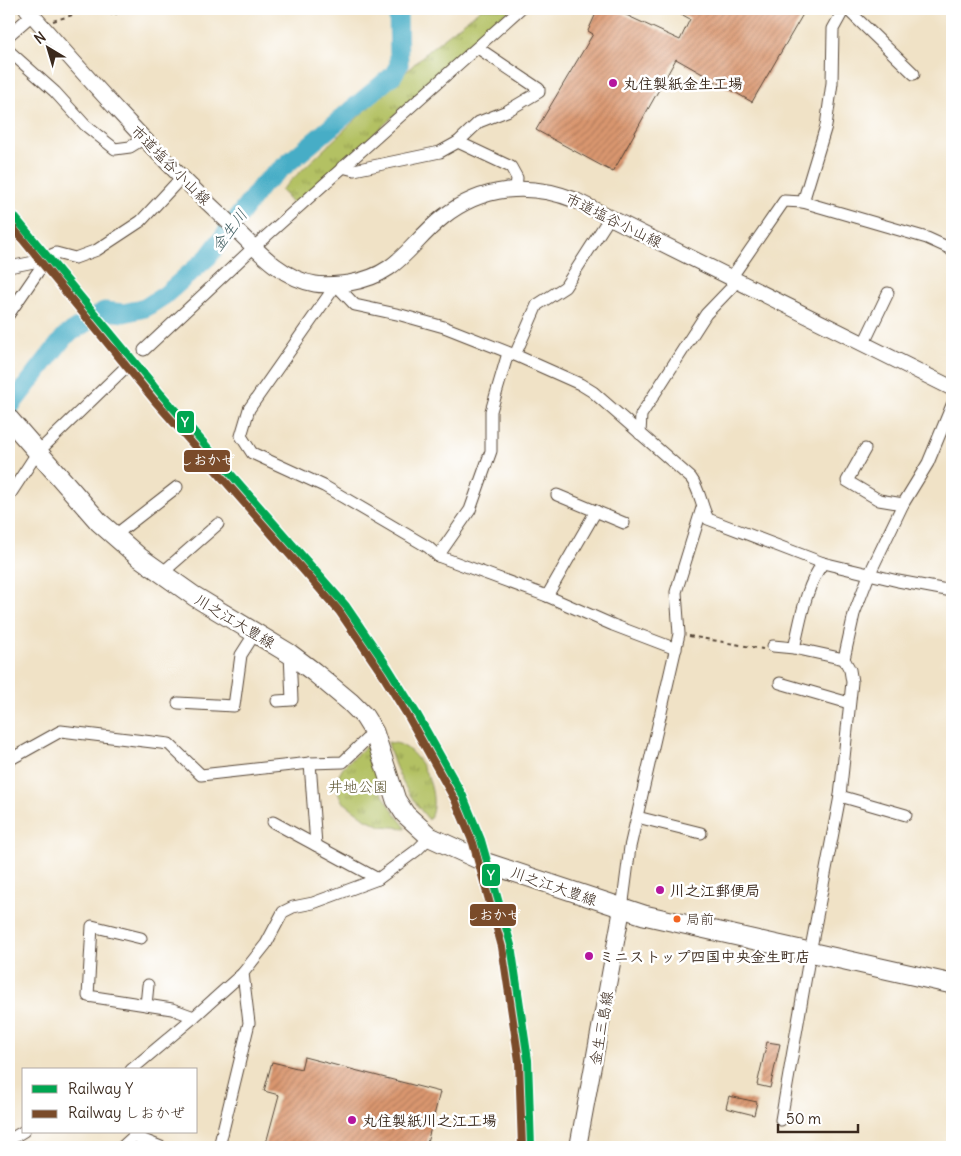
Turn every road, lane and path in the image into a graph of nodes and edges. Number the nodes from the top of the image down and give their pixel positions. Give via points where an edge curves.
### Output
1 (120, 9) edge
2 (520, 9) edge
3 (841, 10) edge
4 (34, 16) edge
5 (9, 35) edge
6 (478, 48) junction
7 (9, 51) edge
8 (914, 74) dead end
9 (143, 138) junction
10 (458, 142) junction
11 (342, 167) junction
12 (181, 178) junction
13 (516, 190) junction
14 (803, 202) junction
15 (610, 217) junction
16 (253, 245) junction
17 (952, 251) edge
18 (48, 257) junction
19 (9, 267) edge
20 (731, 278) junction
21 (336, 285) junction
22 (888, 294) dead end
23 (9, 314) edge
24 (864, 344) junction
25 (144, 350) dead end
26 (511, 354) junction
27 (129, 364) dead end
28 (952, 388) edge
29 (952, 405) edge
30 (9, 419) edge
31 (640, 434) junction
32 (865, 449) dead end
33 (37, 453) junction
34 (177, 487) dead end
35 (557, 495) dead end
36 (9, 496) edge
37 (903, 504) junction
38 (702, 508) junction
39 (596, 511) junction
40 (624, 523) dead end
41 (218, 524) dead end
42 (114, 536) junction
43 (438, 556) junction
44 (823, 563) junction
45 (161, 574) junction
46 (869, 575) junction
47 (952, 591) edge
48 (547, 596) junction
49 (255, 633) junction
50 (679, 634) junction
51 (773, 646) joint
52 (676, 648) junction
53 (794, 648) junction
54 (290, 654) junction
55 (844, 659) junction
56 (780, 683) dead end
57 (277, 701) dead end
58 (178, 703) dead end
59 (849, 703) junction
60 (374, 732) junction
61 (9, 760) edge
62 (310, 763) junction
63 (840, 796) junction
64 (906, 815) dead end
65 (637, 817) junction
66 (273, 822) dead end
67 (701, 833) dead end
68 (430, 837) junction
69 (316, 845) junction
70 (378, 879) junction
71 (622, 909) junction
72 (141, 938) dead end
73 (810, 953) junction
74 (243, 973) junction
75 (952, 984) edge
76 (148, 985) dead end
77 (146, 1005) junction
78 (194, 1017) junction
79 (132, 1068) edge
80 (781, 1120) dead end
81 (22, 1133) edge
82 (134, 1134) edge
83 (9, 1140) edge
84 (122, 1147) edge
85 (161, 1147) edge
86 (219, 1147) edge
87 (578, 1147) edge

1 - 4 path via 116,14 82,12
2 - 6 street
3 - 8 street
3 - 14 street via 833,29 832,84 826,126
4 - 5 street
4 - 9 street, 市道塩谷小山線
6 - 10 street via 539,92 479,122
6 - 11 street
7 - 9 street via 55,92 85,125 115,149 130,148
9 - 12 street, 市道塩谷小山線
10 - 11 street via 440,152 354,170
10 - 13 street via 511,167 517,178
11 - 16 street
12 - 16 street, 市道塩谷小山線
12 - 18 street via 141,221 97,250 75,258 56,252
13 - 15 street, 市道塩谷小山線 via 558,193
13 - 21 street, 市道塩谷小山線 via 481,195 462,204 381,274
14 - 17 street via 927,238
14 - 20 street via 784,201
15 - 20 street, 市道塩谷小山線
15 - 26 street via 565,287 537,305
16 - 21 street, 市道塩谷小山線 via 294,278
16 - 25 street
18 - 19 street
18 - 23 street
20 - 24 street, 市道塩谷小山線
20 - 31 street via 732,287 706,314 641,414
21 - 26 street via 355,304 444,327
21 - 43 street via 249,409 241,436 252,453 324,486
22 - 24 street
24 - 28 street, 市道塩谷小山線
26 - 31 street via 594,392
26 - 43 street via 490,411 491,451 470,510
27 - 33 street
29 - 37 street via 928,464
30 - 33 main road, 川之江大豊線
31 - 38 street via 691,478 697,487
32 - 37 street via 847,481 879,500
33 - 36 street
33 - 42 main road, 川之江大豊線
34 - 42 street
35 - 39 street
37 - 46 street
38 - 44 street via 708,519
38 - 50 street via 676,592
39 - 40 street
39 - 48 street
41 - 45 street
42 - 45 main road, 川之江大豊線
43 - 48 street
44 - 46 street
44 - 53 street via 807,596
45 - 49 main road, 川之江大豊線
46 - 47 street
46 - 55 street via 854,614
48 - 52 street
49 - 54 main road, 川之江大豊線
49 - 58 street via 241,655 234,706
50 - 51 path via 766,650
50 - 52 street
51 - 53 street
52 - 65 street
53 - 55 street
54 - 57 street via 292,700
54 - 60 main road, 川之江大豊線 via 350,702
55 - 59 street via 852,682
56 - 59 street
59 - 63 street
60 - 62 street via 343,762
60 - 68 main road, 川之江大豊線 via 396,800 405,814
61 - 62 street via 61,731 169,744 201,775
62 - 69 street
63 - 64 street
63 - 73 street
65 - 67 street
65 - 71 street
66 - 69 street
68 - 70 street
68 - 71 main road, 川之江大豊線 via 487,863
69 - 70 street
70 - 74 street via 283,912 266,944
71 - 73 main road, 川之江大豊線
71 - 87 main road, 金生三島線
72 - 77 street via 92,926 88,996
73 - 75 main road, 川之江大豊線
73 - 80 street
74 - 78 street
74 - 86 street via 248,1023
76 - 77 street
77 - 78 street
78 - 79 street
81 - 83 street
82 - 84 street
82 - 85 street

